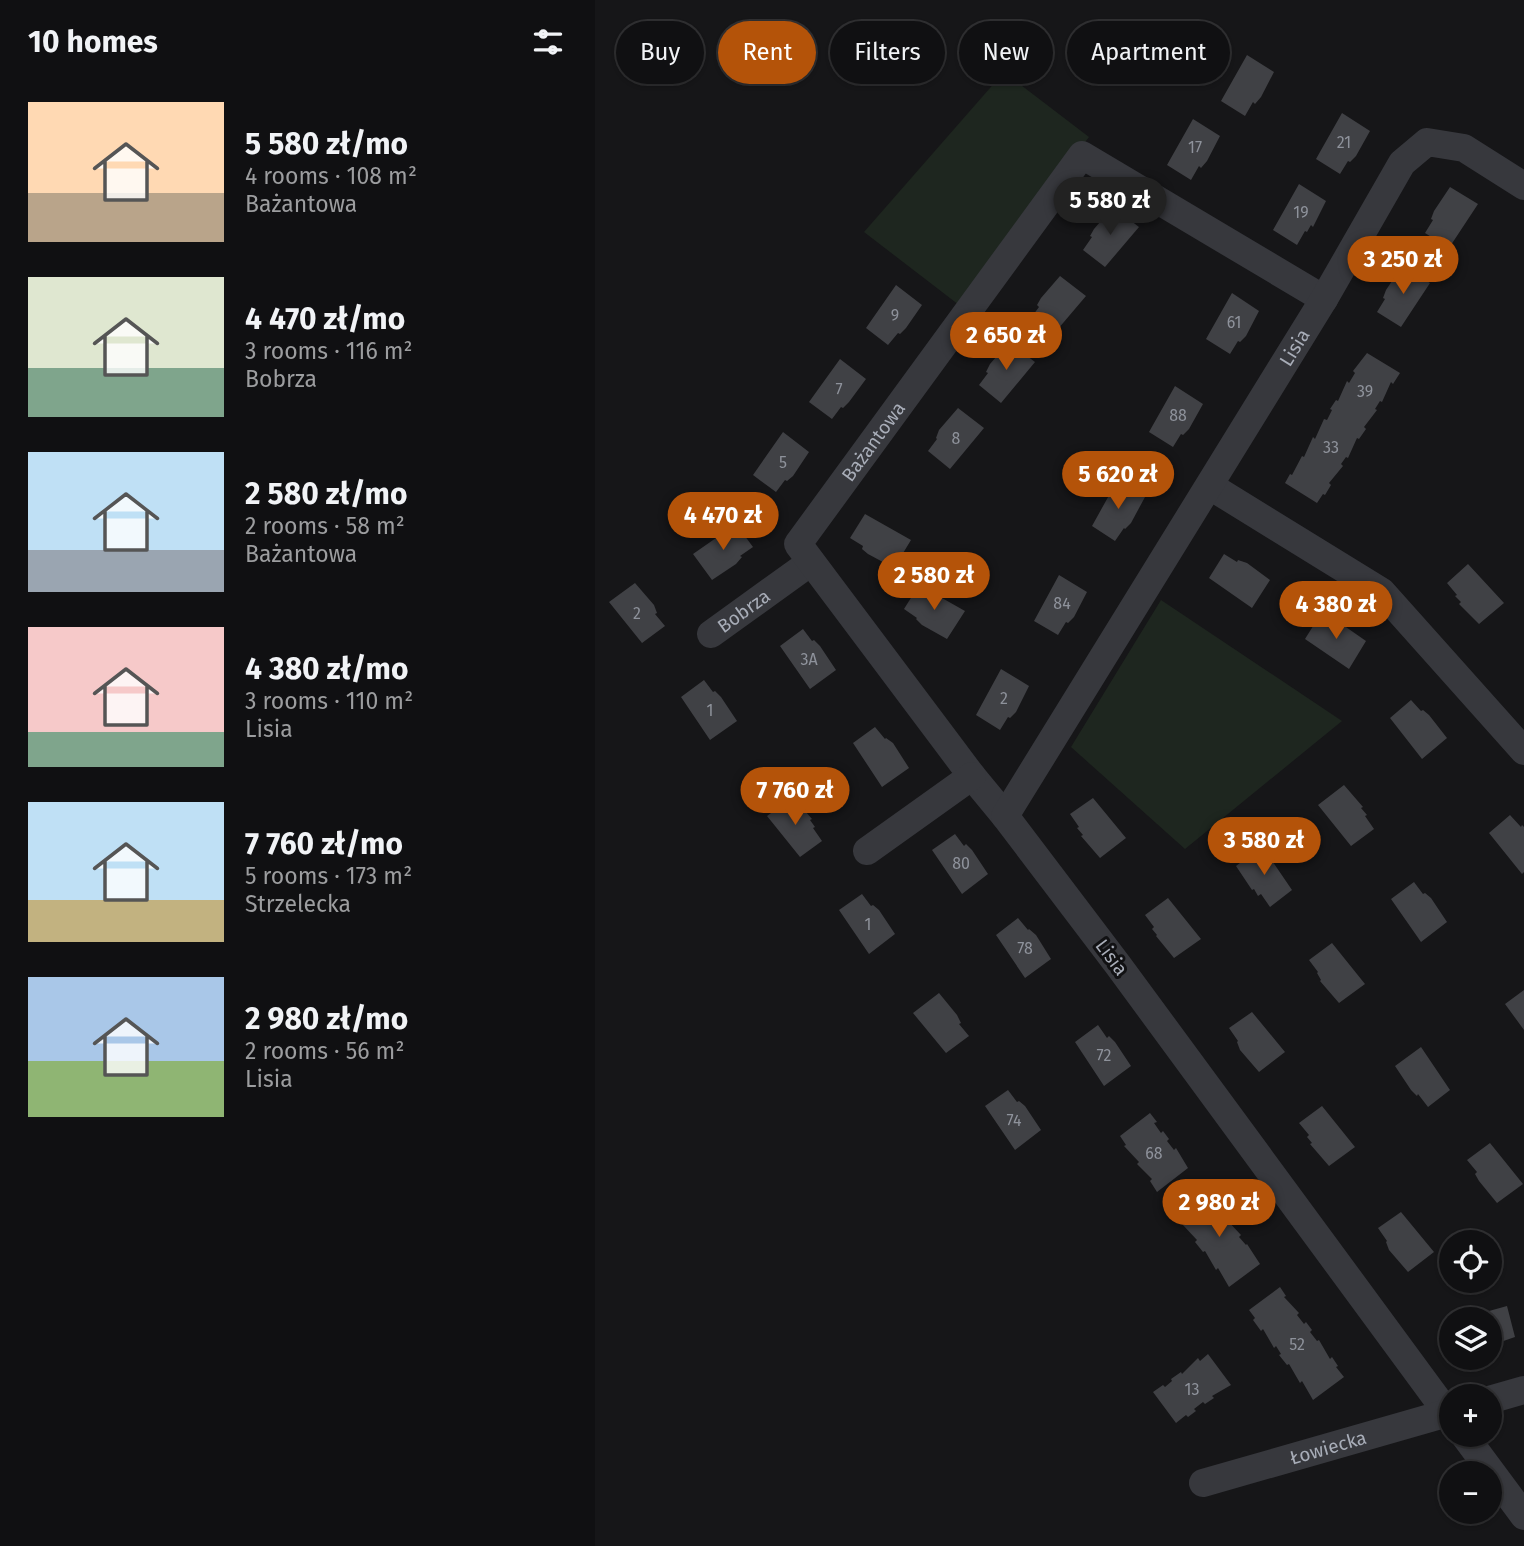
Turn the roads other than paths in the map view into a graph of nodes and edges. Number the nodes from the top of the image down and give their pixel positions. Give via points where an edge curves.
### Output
1 (1524, 186) edge
2 (1324, 299) junction
3 (1210, 486) junction
4 (811, 562) junction
5 (711, 634) dead end
6 (1524, 751) edge
7 (972, 776) junction
8 (1005, 816) junction
9 (867, 850) dead end
10 (1524, 1391) edge
11 (1502, 1397) edge
12 (1439, 1400) edge
13 (1439, 1417) edge
14 (1473, 1447) edge
15 (1203, 1483) dead end
16 (1524, 1516) edge

1 - 2 street, Lisia via 1464,148 1427,142 1402,163
2 - 3 street, Lisia
2 - 4 street, Bażantowa via 1082,155 798,544
3 - 6 street via 1382,592
3 - 8 street, Lisia
4 - 5 street, Bobrza
4 - 7 street, Bażantowa
7 - 8 street, Bażantowa
7 - 9 street
8 - 12 street, Lisia
10 - 11 street
13 - 15 street, Łowiecka
14 - 16 street

